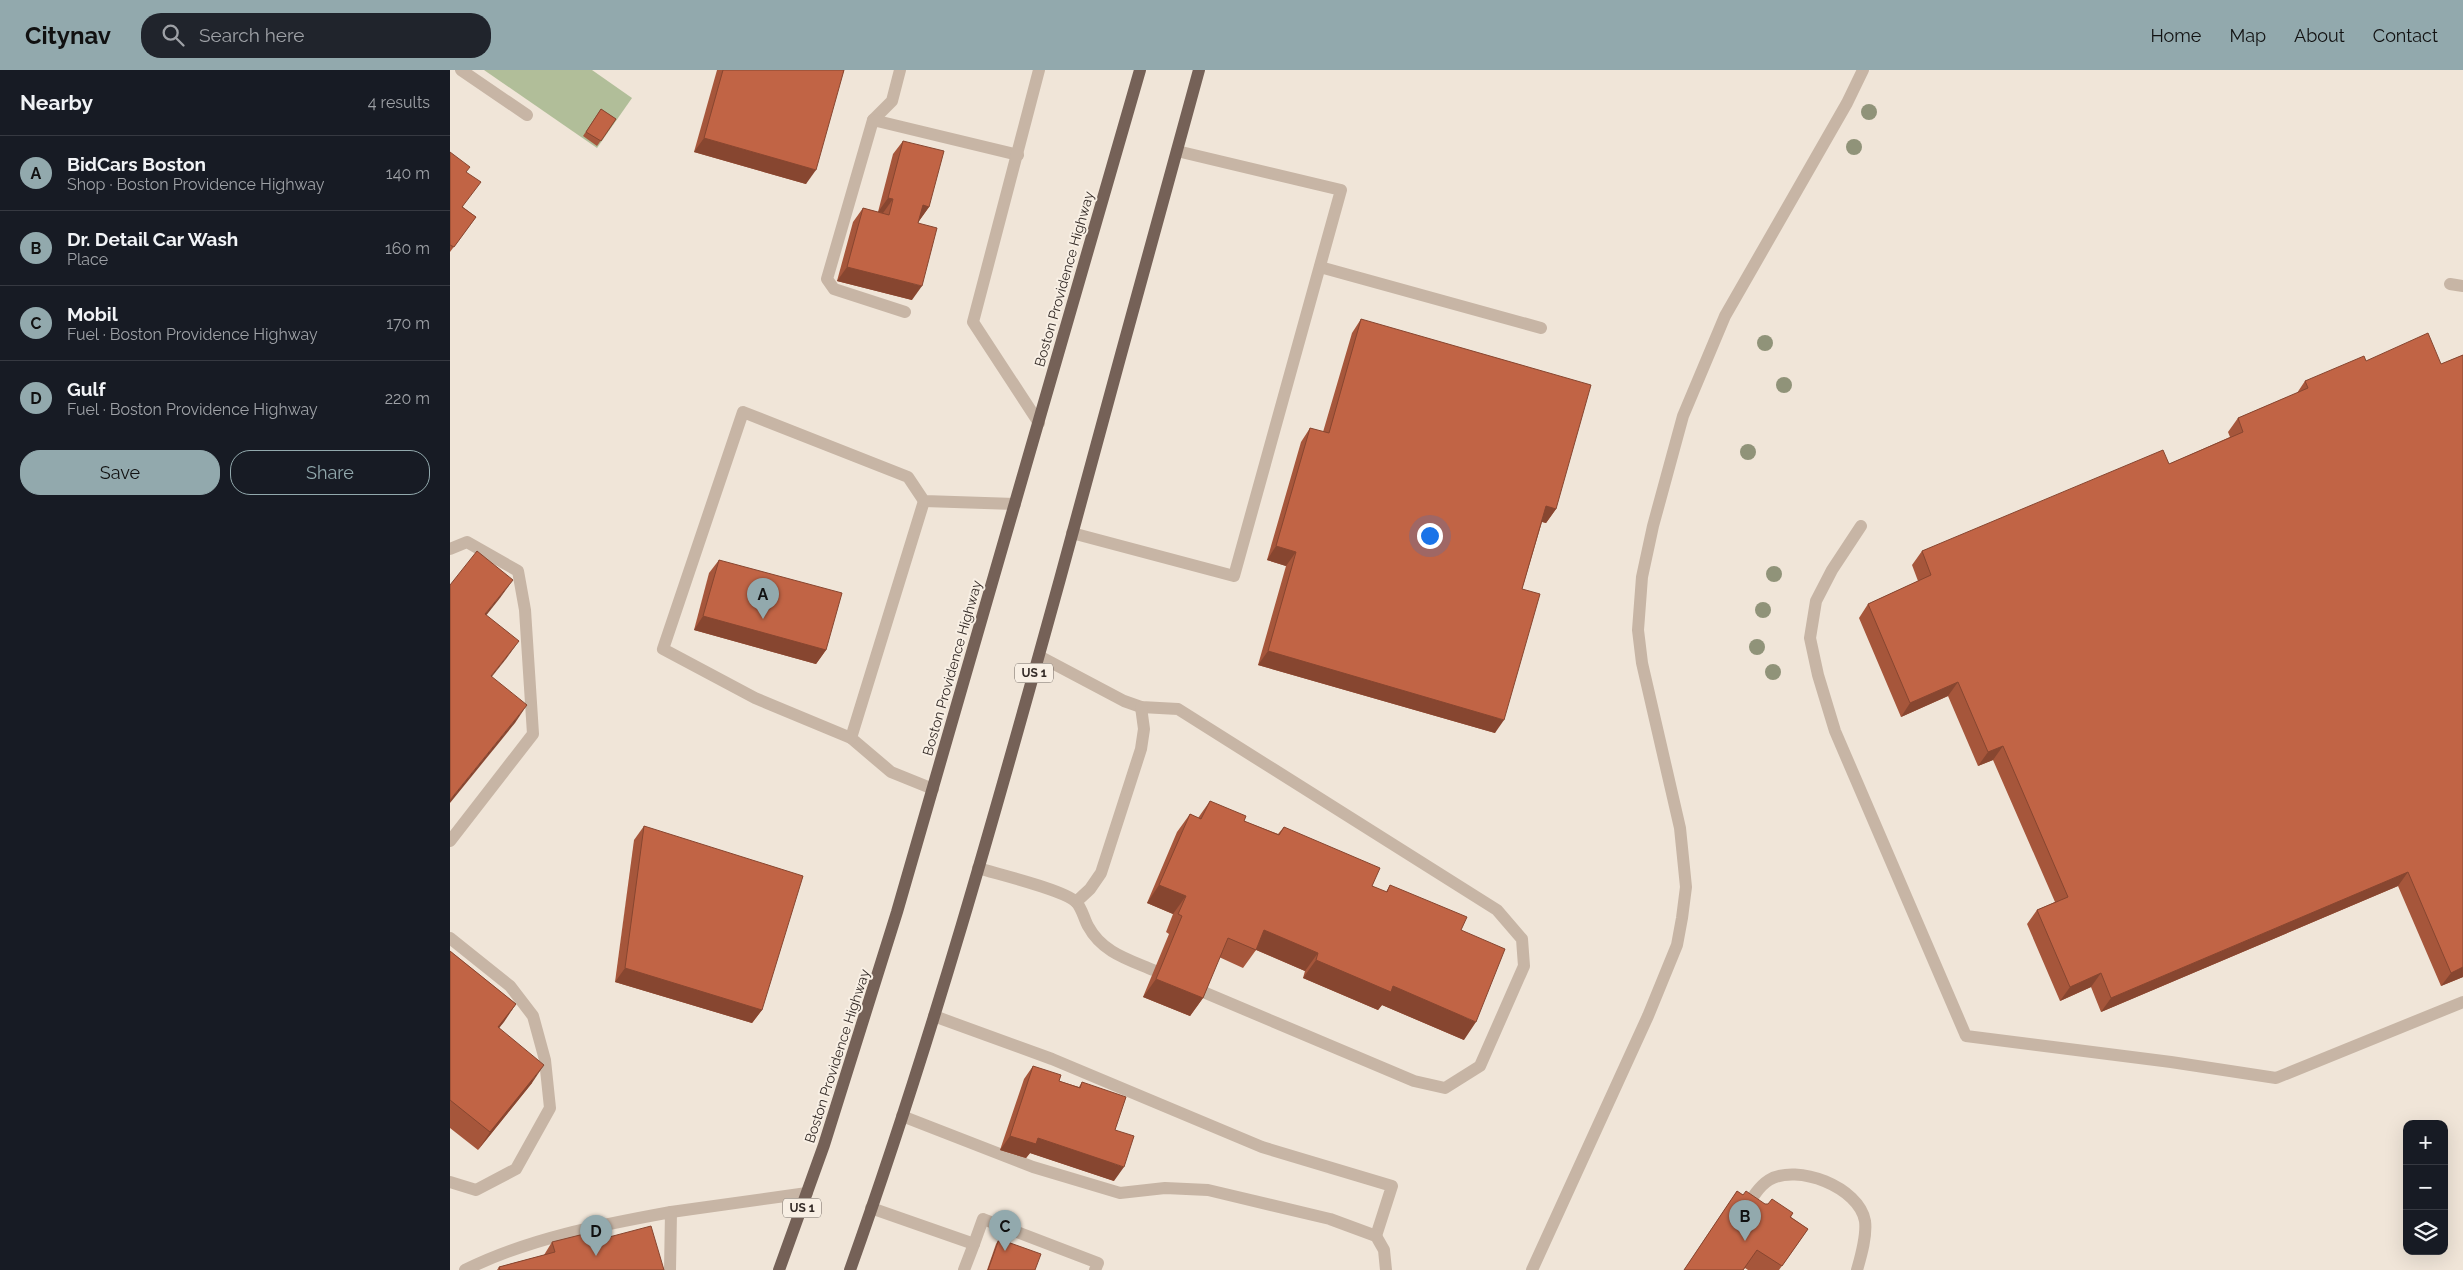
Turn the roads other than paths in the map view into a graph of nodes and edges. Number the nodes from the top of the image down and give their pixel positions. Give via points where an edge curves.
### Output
1 (461, 70) edge
2 (900, 70) edge
3 (1039, 70) edge
4 (1140, 70) edge
5 (1199, 70) edge
6 (1863, 70) edge
7 (527, 115) dead end
8 (873, 120) junction
9 (1177, 151) junction
10 (1018, 155) junction
11 (1320, 266) junction
12 (2450, 284) dead end
13 (2463, 286) edge
14 (905, 312) dead end
15 (1541, 328) dead end
16 (1039, 423) junction
17 (924, 500) junction
18 (1015, 504) junction
19 (1861, 526) dead end
20 (1072, 533) junction
21 (450, 549) edge
22 (1038, 656) junction
23 (1141, 707) junction
24 (852, 738) junction
25 (933, 790) junction
26 (450, 841) edge
27 (978, 868) junction
28 (1076, 902) junction
29 (450, 938) edge
30 (1153, 970) dead end
31 (1201, 991) edge
32 (2463, 1002) edge
33 (934, 1016) junction
34 (902, 1116) junction
35 (450, 1182) edge
36 (807, 1193) junction
37 (871, 1208) junction
38 (1744, 1211) edge
39 (671, 1212) junction
40 (1376, 1236) junction
41 (974, 1244) junction
42 (465, 1270) edge
43 (670, 1270) edge
44 (780, 1270) edge
45 (850, 1270) edge
46 (964, 1270) edge
47 (1095, 1270) edge
48 (1386, 1270) edge
49 (1532, 1270) edge
50 (1857, 1270) edge

1 - 7 street
2 - 8 street via 892,101
3 - 10 street
4 - 16 main road, Boston Providence Highway / US 1
5 - 9 main road, US 1
6 - 49 street via 1724,316 1675,443 1647,550 1638,630 1642,663 1680,828 1686,887 1681,926 1674,954 1648,1016
8 - 10 street
8 - 14 street via 827,278 834,289
9 - 11 street via 1341,190
9 - 20 main road, US 1
10 - 16 street via 972,322
11 - 15 street
11 - 20 street via 1234,576
12 - 13 street
16 - 18 main road, Boston Providence Highway / US 1
17 - 18 street
17 - 24 street
17 - 24 street via 908,477 743,412 663,649 756,698
18 - 25 main road, Boston Providence Highway / US 1
19 - 32 street via 1816,601 1810,638 1835,731 1966,1036 2276,1078
20 - 22 main road, US 1
21 - 26 street via 467,542 518,571 526,610 533,734
22 - 23 street
22 - 27 main road, US 1
23 - 28 street via 1144,728 1141,749 1101,873
23 - 31 street via 1178,710 1496,910 1522,938 1524,966 1480,1066 1445,1088 1414,1081
24 - 25 street via 891,772
25 - 36 main road, Boston Providence Highway / US 1 via 860,1034
27 - 28 street via 1062,894
27 - 33 main road, US 1
28 - 30 street via 1088,927 1102,945 1112,953
29 - 35 street via 510,986 533,1016 545,1060 550,1108 516,1169 476,1190
33 - 34 main road, US 1
33 - 40 street via 1052,1059 1262,1147 1392,1186
34 - 37 main road, US 1
34 - 40 street via 1033,1166 1120,1193 1165,1188 1208,1190 1330,1219
36 - 39 street
36 - 44 main road, Boston Providence Highway / US 1
37 - 41 street
37 - 45 main road, US 1
38 - 50 street via 1758,1190 1770,1180 1803,1175 1837,1187 1859,1206 1865,1221
39 - 42 street via 576,1230 492,1257
39 - 43 street
40 - 48 street via 1384,1250
41 - 46 street
41 - 47 street via 984,1219 1098,1263

